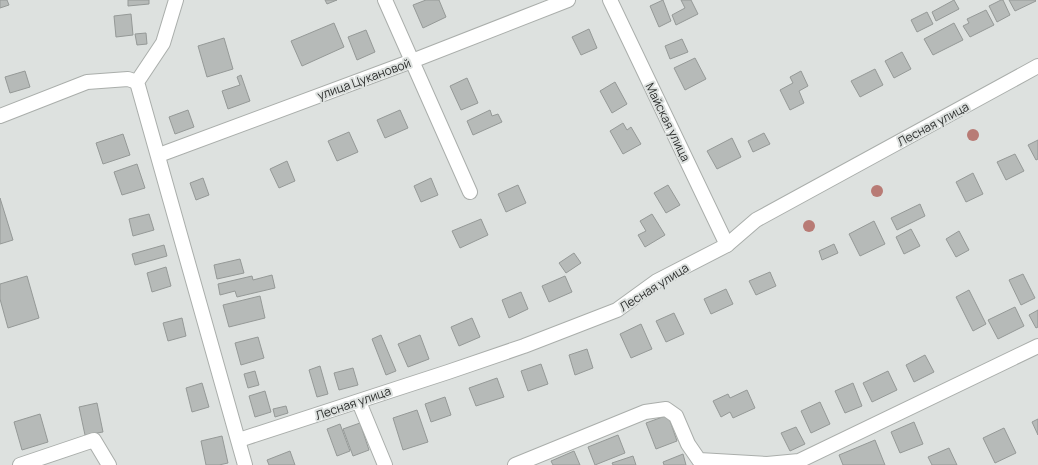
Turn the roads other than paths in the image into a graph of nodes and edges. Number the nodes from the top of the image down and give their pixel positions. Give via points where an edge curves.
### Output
1 (176, 0) edge
2 (385, 0) edge
3 (568, 0) edge
4 (610, 0) edge
5 (412, 62) junction
6 (1038, 66) edge
7 (137, 82) junction
8 (1, 114) edge
9 (159, 155) junction
10 (470, 192) dead end
11 (727, 245) junction
12 (1038, 346) edge
13 (359, 402) junction
14 (238, 440) junction
15 (20, 465) edge
16 (109, 465) edge
17 (245, 465) edge
18 (385, 465) edge
19 (515, 465) edge

1 - 7 street via 163,43
2 - 5 street
3 - 5 street, улица Цукановой
4 - 11 street, Майская улица
5 - 9 street, улица Цукановой
5 - 10 street
6 - 11 street, Лесная улица via 756,220
7 - 8 street via 128,79 87,82
7 - 9 street
9 - 14 street
11 - 13 street, Лесная улица via 658,282 617,310 524,346
12 - 19 street via 799,461 767,464 699,460 688,444 676,416 666,409 645,412
13 - 14 street, Лесная улица
13 - 18 street
14 - 17 street
15 - 16 street via 94,440

